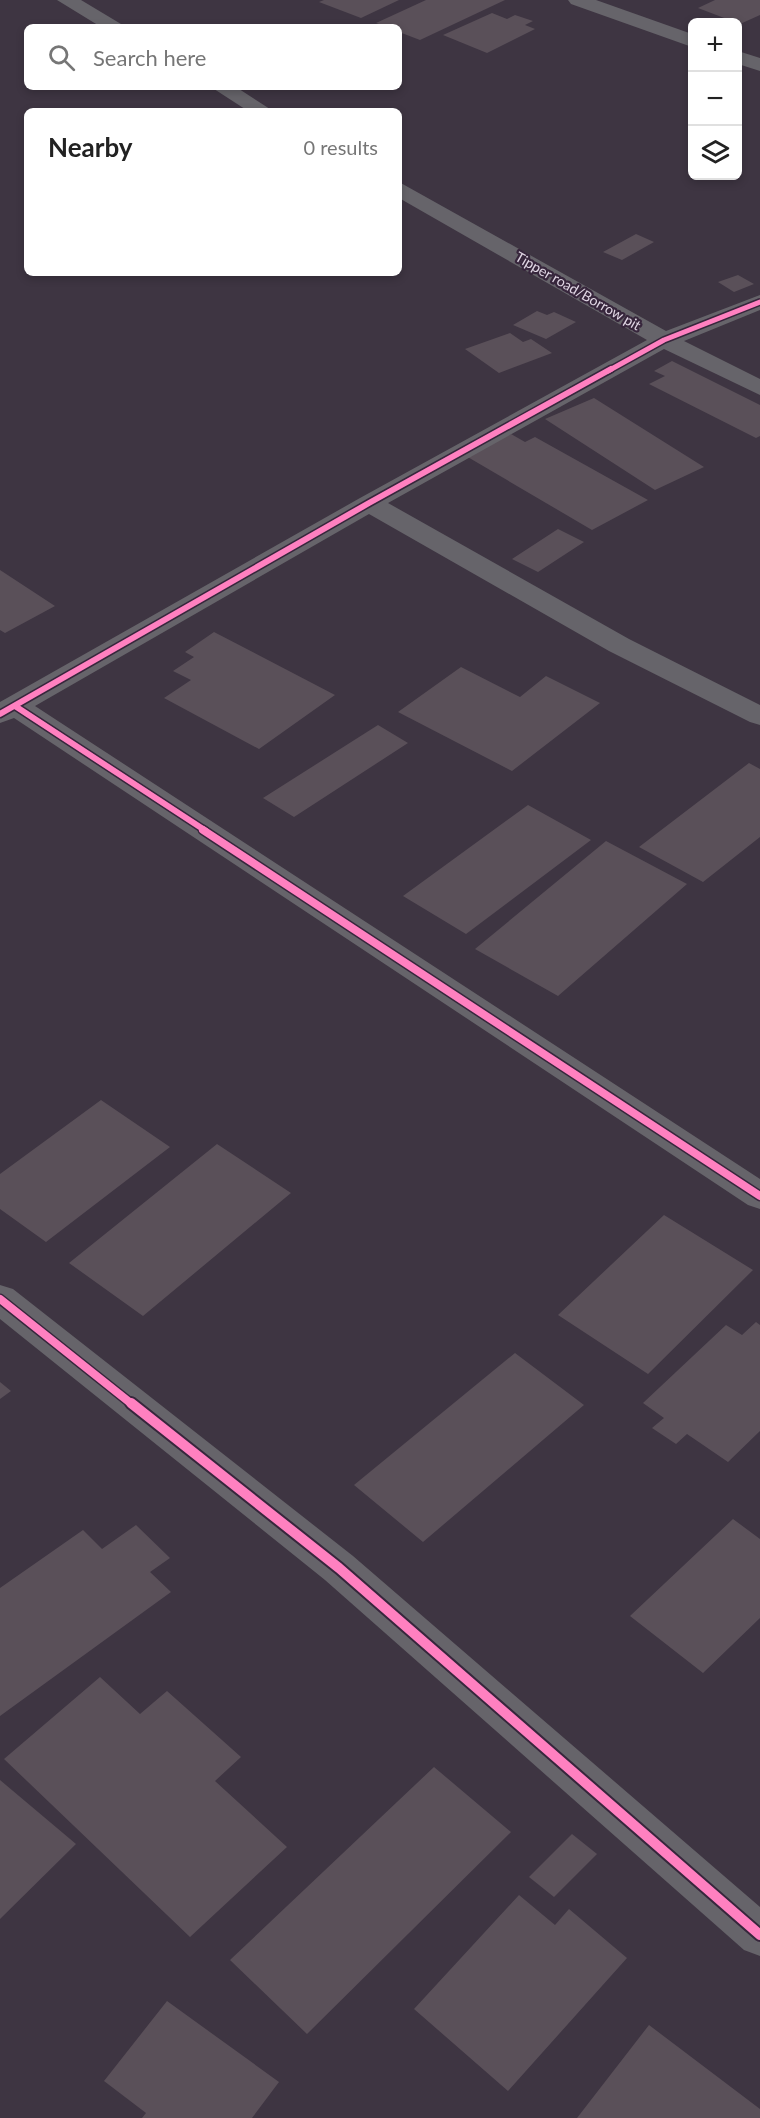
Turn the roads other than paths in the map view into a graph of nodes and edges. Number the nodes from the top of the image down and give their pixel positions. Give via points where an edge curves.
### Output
1 (67, 0) edge
2 (578, 0) edge
3 (111, 24) edge
4 (688, 39) edge
5 (742, 58) edge
6 (760, 64) edge
7 (226, 90) edge
8 (258, 108) edge
9 (402, 191) edge
10 (760, 302) edge
11 (664, 340) junction
12 (760, 388) edge
13 (369, 503) junction
14 (8, 710) edge
15 (760, 716) edge
16 (760, 1196) edge
17 (0, 1289) edge
18 (0, 1299) edge
19 (760, 1925) edge
20 (760, 1935) edge

1 - 3 street
2 - 4 street
5 - 6 street
7 - 8 street
9 - 11 street, Tipper road/Borrow pit
10 - 11 street
11 - 12 street, Tipper road/Borrow pit
11 - 13 street
13 - 14 street
13 - 15 street via 619,645
14 - 16 street
17 - 19 street
18 - 20 street via 339,1568

